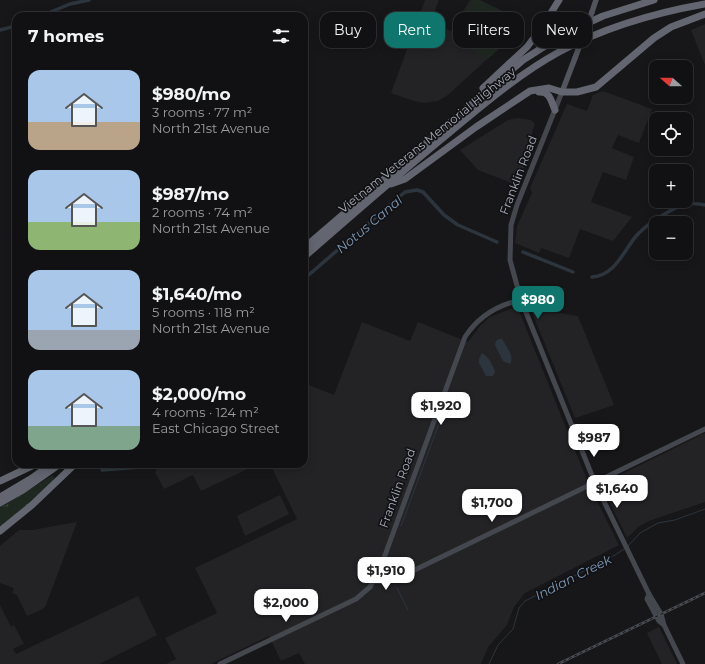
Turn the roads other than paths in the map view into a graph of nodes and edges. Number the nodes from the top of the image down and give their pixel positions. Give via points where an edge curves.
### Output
1 (559, 0) edge
2 (596, 0) edge
3 (654, 0) edge
4 (705, 4) edge
5 (705, 14) edge
6 (562, 92) junction
7 (518, 100) junction
8 (555, 110) junction
9 (440, 130) junction
10 (386, 185) junction
11 (308, 245) edge
12 (308, 253) edge
13 (521, 300) junction
14 (705, 429) edge
15 (28, 468) edge
16 (46, 468) edge
17 (54, 468) edge
18 (71, 468) edge
19 (0, 481) edge
20 (595, 483) junction
21 (0, 497) edge
22 (0, 503) edge
23 (0, 532) edge
24 (381, 566) junction
25 (396, 579) junction
26 (374, 581) junction
27 (220, 664) edge
28 (683, 664) edge

1 - 9 highway via 527,47
2 - 6 main road, Franklin Road, bridge
3 - 9 highway, Vietnam Veterans Memorial Highway via 604,16 564,34 523,60
4 - 10 highway, Vietnam Veterans Memorial Highway via 636,20 592,36 555,55 498,92
5 - 6 highway via 671,27 654,38 596,87
6 - 7 highway via 549,88 538,89 530,91
6 - 8 street, Franklin Road
7 - 8 highway via 542,92 549,95
7 - 10 highway via 405,179
8 - 13 street, Franklin Road via 511,225 510,260
9 - 11 highway, Vietnam Veterans Memorial Highway
10 - 12 highway, Vietnam Veterans Memorial Highway
13 - 20 street
13 - 24 street, Franklin Road via 493,310 476,323 465,337
14 - 20 street
15 - 19 highway
16 - 21 highway
17 - 22 highway
18 - 23 highway
20 - 25 street
20 - 28 street via 649,594 647,599 664,625
24 - 25 street via 388,577
24 - 26 street, Franklin Road
25 - 26 street via 388,582
26 - 27 street, Franklin Road via 356,599

